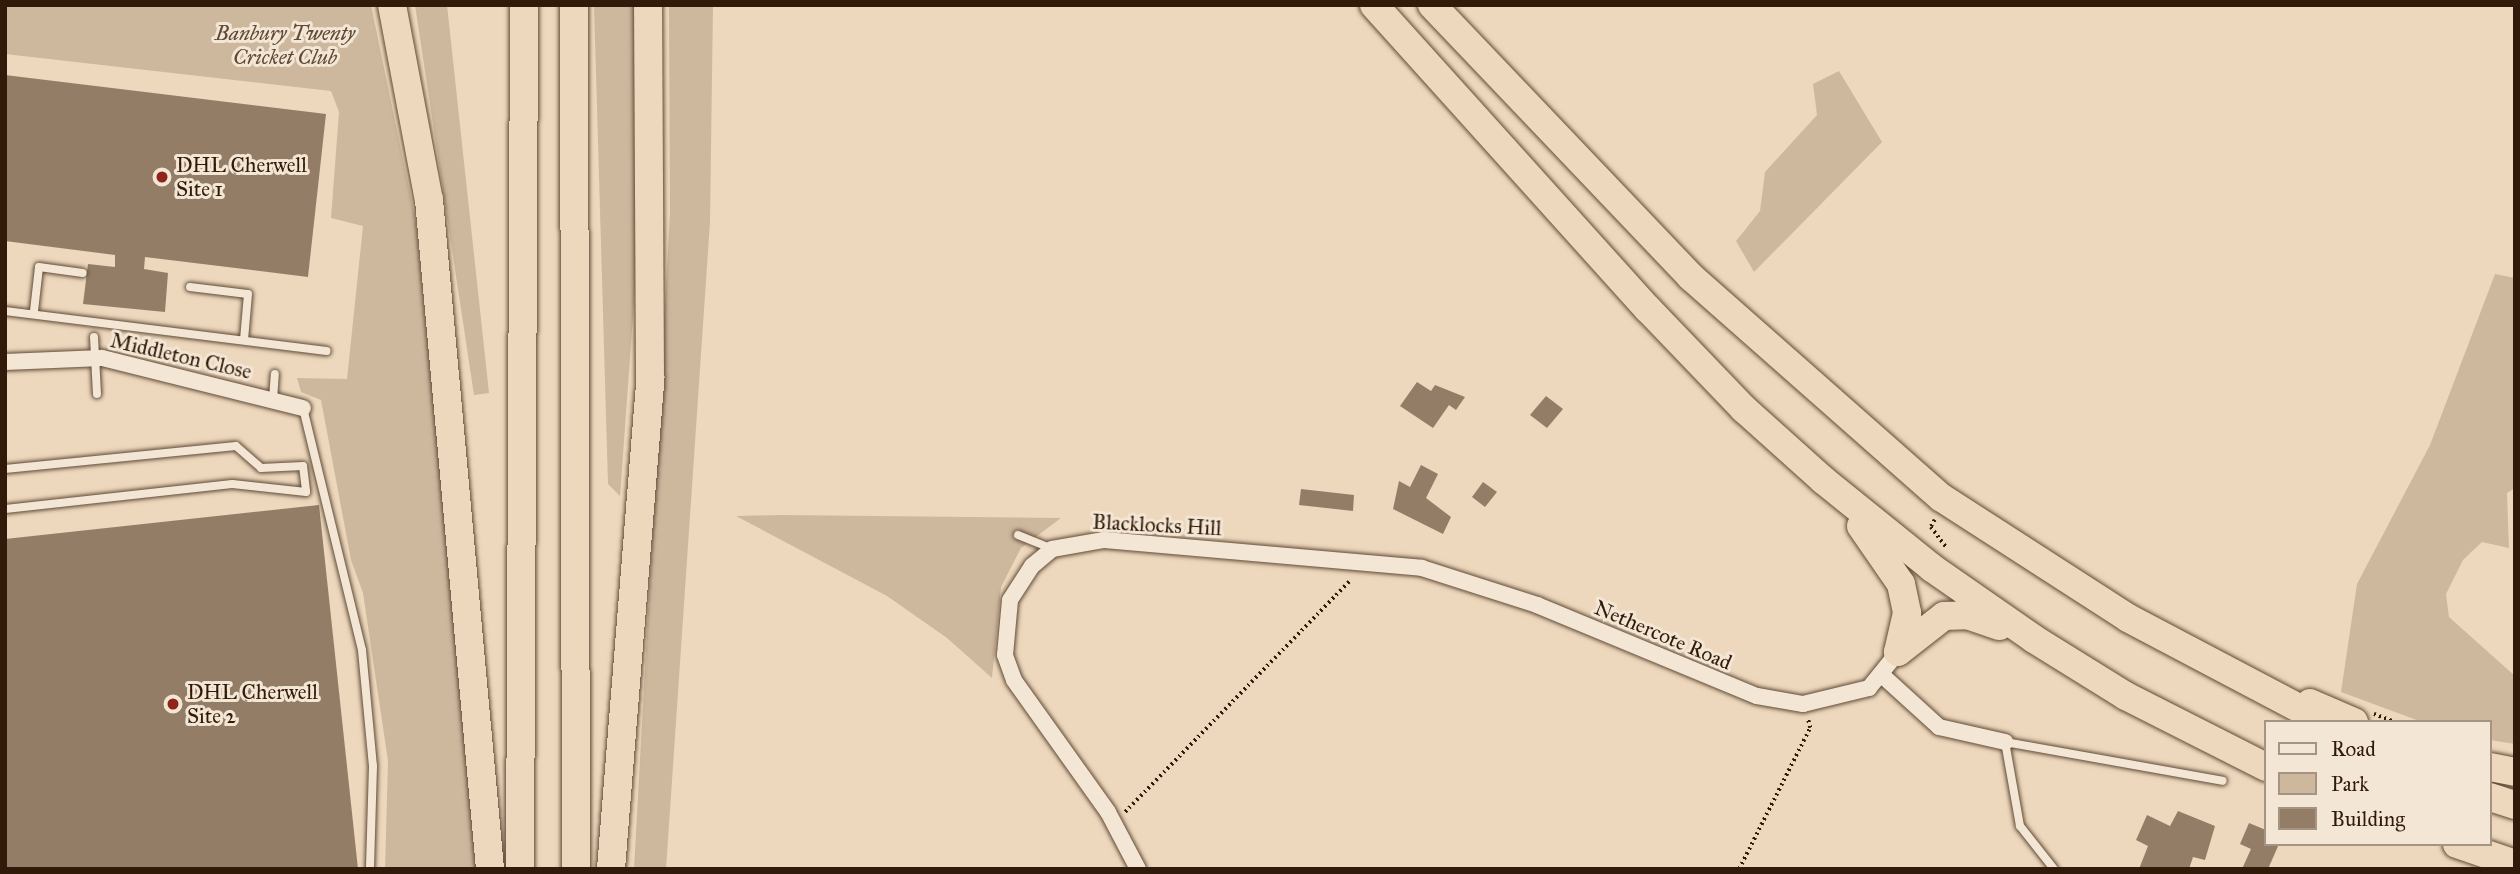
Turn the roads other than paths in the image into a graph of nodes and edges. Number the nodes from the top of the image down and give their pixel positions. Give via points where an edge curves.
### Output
1 (392, 5) edge
2 (524, 5) edge
3 (574, 5) edge
4 (648, 5) edge
5 (1374, 5) edge
6 (1432, 5) edge
7 (83, 273) dead end
8 (190, 287) dead end
9 (5, 311) edge
10 (34, 311) junction
11 (94, 337) dead end
12 (244, 340) junction
13 (327, 351) dead end
14 (93, 357) junction
15 (5, 362) edge
16 (275, 374) dead end
17 (97, 394) dead end
18 (273, 400) junction
19 (303, 408) joint
20 (5, 469) edge
21 (1823, 480) junction
22 (5, 509) edge
23 (1018, 535) dead end
24 (1052, 550) junction
25 (1424, 569) joint
26 (2034, 639) junction
27 (2169, 642) junction
28 (1898, 652) junction
29 (1883, 676) junction
30 (2321, 720) edge
31 (2349, 720) edge
32 (2005, 743) junction
33 (2264, 766) edge
34 (2492, 767) edge
35 (2515, 772) edge
36 (2223, 781) dead end
37 (2492, 798) edge
38 (2515, 805) edge
39 (2463, 846) edge
40 (2515, 864) edge
41 (370, 869) edge
42 (490, 869) edge
43 (520, 869) edge
44 (576, 869) edge
45 (611, 869) edge
46 (1138, 869) edge
47 (2054, 869) edge

1 - 42 highway via 429,200
2 - 43 highway
3 - 44 highway
4 - 45 highway via 650,380
5 - 21 highway via 1648,309 1744,409
6 - 27 highway via 1691,277 1861,431 1980,526
7 - 10 lane via 39,267
8 - 12 lane via 248,294
9 - 10 lane
10 - 12 lane
11 - 14 lane
12 - 13 lane
14 - 15 street, Middleton Close
14 - 17 lane
14 - 18 street, Middleton Close
16 - 18 lane
18 - 19 street, Middleton Close
19 - 41 lane via 362,650 373,766
20 - 22 lane via 236,446 261,468 303,466 306,492 232,484
21 - 26 highway via 1932,568
21 - 28 highway via 1901,583 1907,613
23 - 24 lane
24 - 25 street, Blacklocks Hill via 1104,540
24 - 46 street via 1032,566 1010,600 1005,655 1014,680 1112,820
25 - 29 street, Nethercote Road via 1537,605 1757,696 1803,704 1852,695
26 - 28 highway via 1967,615 1944,616
26 - 33 highway via 2126,696
27 - 30 highway
27 - 31 highway
28 - 29 street, Nethercote Road
29 - 32 street via 1939,727
32 - 36 lane
32 - 47 lane via 2020,826
34 - 35 highway
37 - 38 highway
39 - 40 highway

